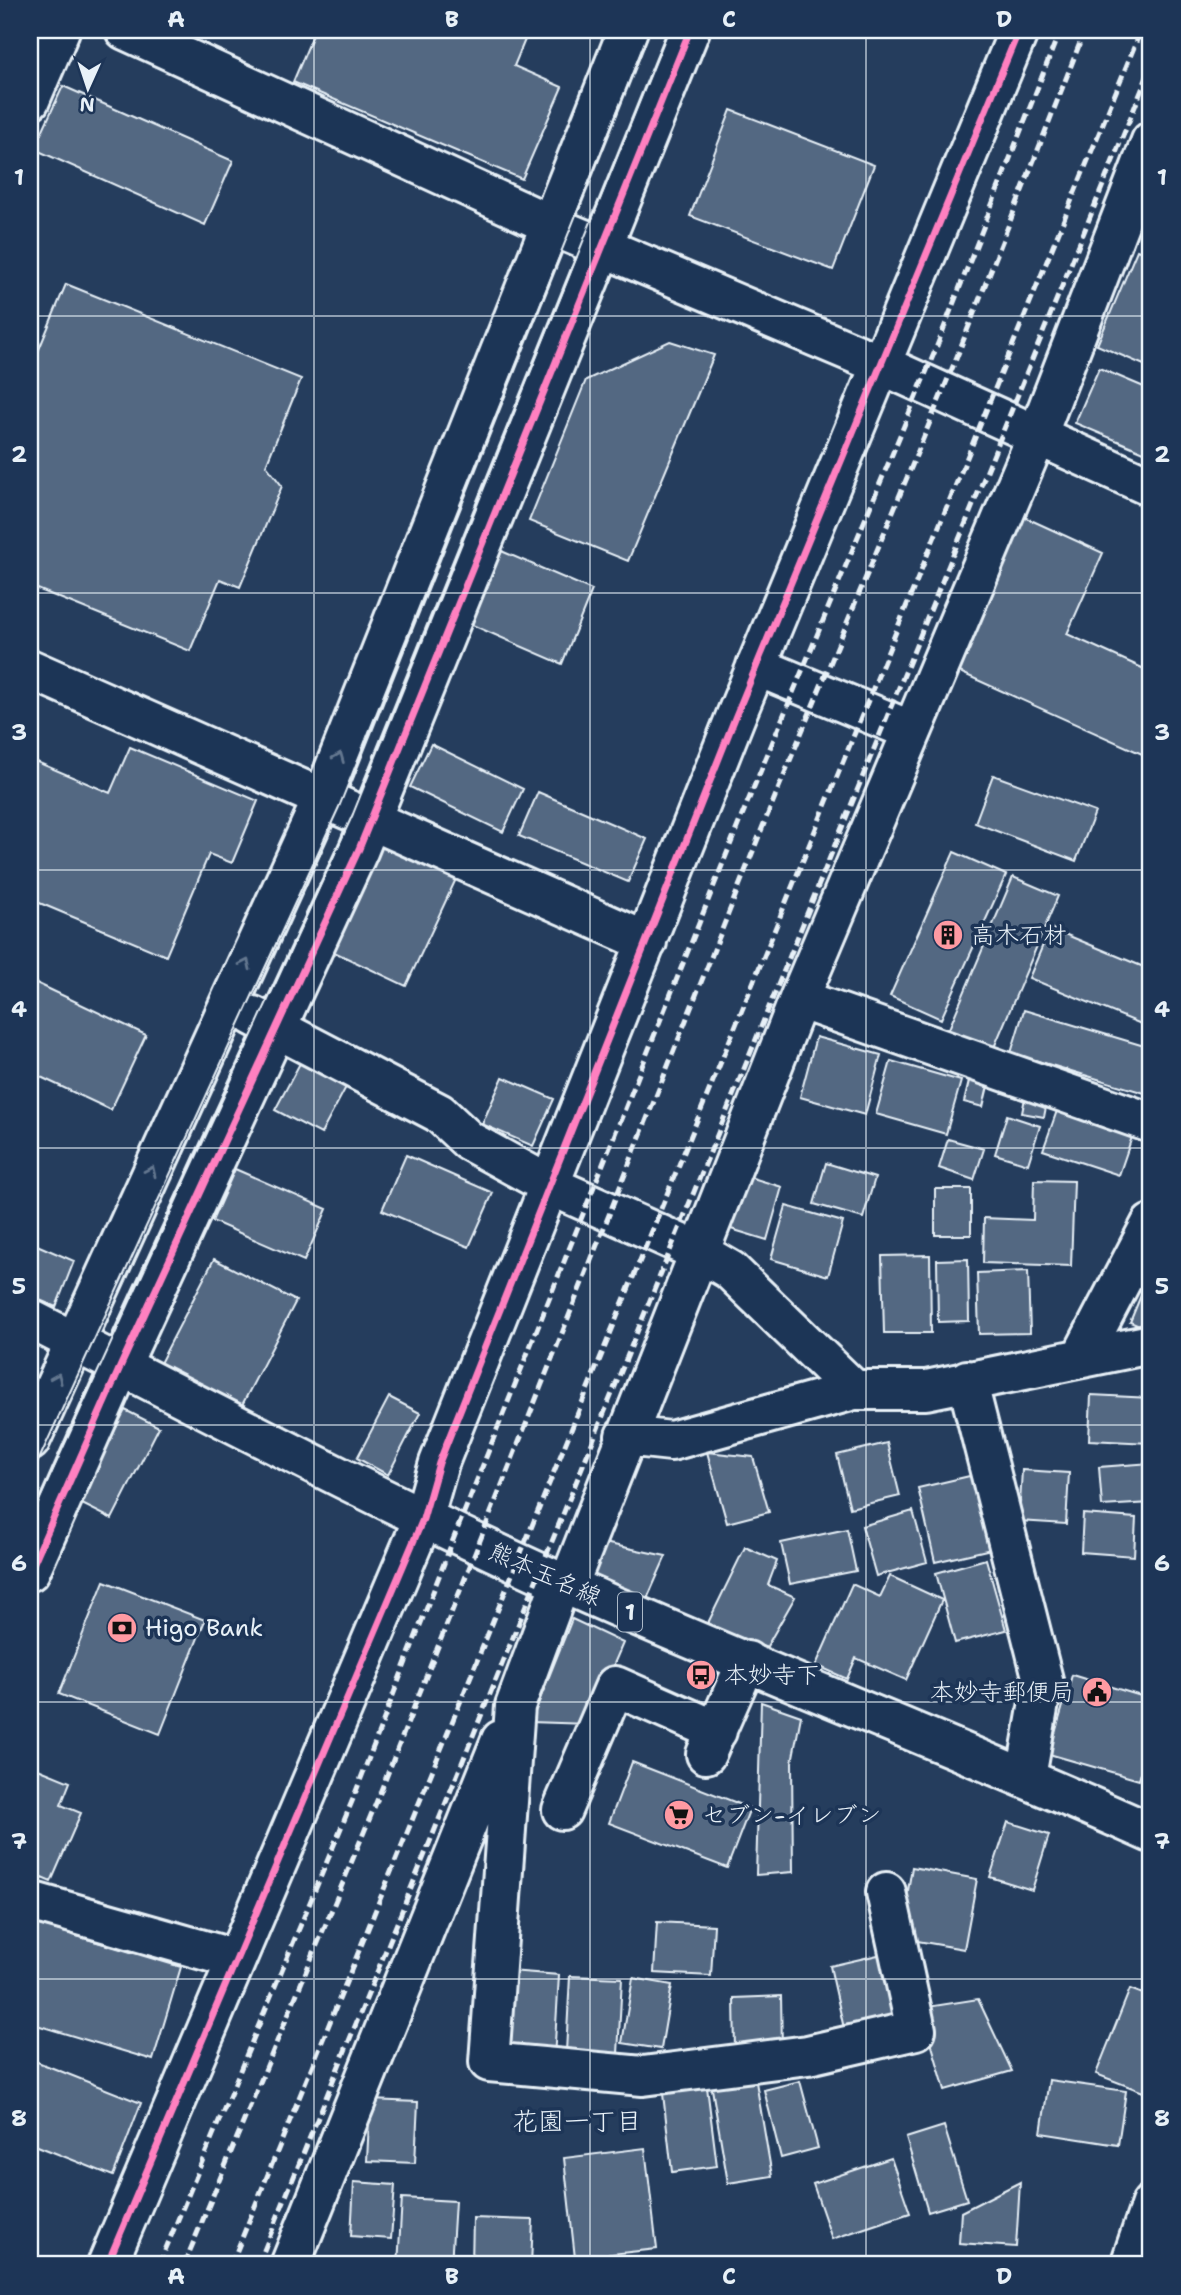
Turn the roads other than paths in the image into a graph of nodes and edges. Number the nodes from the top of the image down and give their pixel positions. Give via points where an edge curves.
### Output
1 (60, 30) edge
2 (125, 30) edge
3 (628, 30) edge
4 (691, 30) edge
5 (1019, 30) edge
6 (30, 100) edge
7 (1151, 141) edge
8 (550, 224) junction
9 (603, 247) junction
10 (880, 363) junction
11 (1037, 436) junction
12 (1151, 486) edge
13 (756, 666) junction
14 (30, 669) edge
15 (912, 731) junction
16 (322, 800) junction
17 (370, 822) junction
18 (647, 942) junction
19 (799, 999) junction
20 (228, 1003) junction
21 (276, 1028) junction
22 (1151, 1123) edge
23 (549, 1185) junction
24 (1151, 1224) edge
25 (697, 1251) junction
26 (30, 1319) edge
27 (74, 1341) junction
28 (1151, 1344) edge
29 (1082, 1356) junction
30 (121, 1365) junction
31 (967, 1380) junction
32 (854, 1390) junction
33 (625, 1436) junction
34 (30, 1441) edge
35 (422, 1519) junction
36 (30, 1572) edge
37 (565, 1584) junction
38 (747, 1661) junction
39 (515, 1706) junction
40 (1026, 1777) junction
41 (562, 1810) dead end
42 (1151, 1833) edge
43 (886, 1892) dead end
44 (30, 1901) edge
45 (235, 1959) junction
46 (1151, 2204) edge
47 (107, 2265) edge
48 (290, 2265) edge
49 (1130, 2265) edge

1 - 6 street
2 - 8 street
3 - 8 street
4 - 9 street
5 - 10 street
7 - 11 street
8 - 9 street
16 -> 8 street
9 - 10 street
9 - 17 street
10 - 11 street
10 - 13 street
11 - 12 street
11 - 15 street
13 - 15 street
13 - 18 street
14 - 16 street
15 - 19 street
16 - 17 street
20 -> 16 street
17 - 18 street
17 - 21 street
18 - 23 street
19 - 22 street
19 - 25 street
20 - 21 street
27 -> 20 street
21 - 23 street via 439,1113 469,1141
21 - 30 street
23 - 25 street
23 - 35 street via 439,1463
24 - 29 street
25 - 32 street via 730,1270
25 - 33 street
26 - 27 street, 熊本玉名線 / 1
27 - 30 street, 熊本玉名線 / 1
34 -> 27 street
28 - 29 street
29 - 31 street
30 - 35 street, 熊本玉名線 / 1
30 - 36 street
31 - 32 street via 926,1390
31 - 40 street via 1043,1680
32 - 33 street via 671,1441
33 - 37 street
35 - 37 street, 熊本玉名線 / 1
35 - 45 street
37 - 38 street, 熊本玉名線 / 1
37 - 39 street
38 - 40 street, 熊本玉名線 / 1
38 - 41 street via 712,1742 615,1686
39 - 43 street via 489,2062 643,2076 808,2055 916,2030
39 - 48 street
40 - 42 street, 熊本玉名線 / 1
44 - 45 street
45 - 47 street
46 - 49 street

